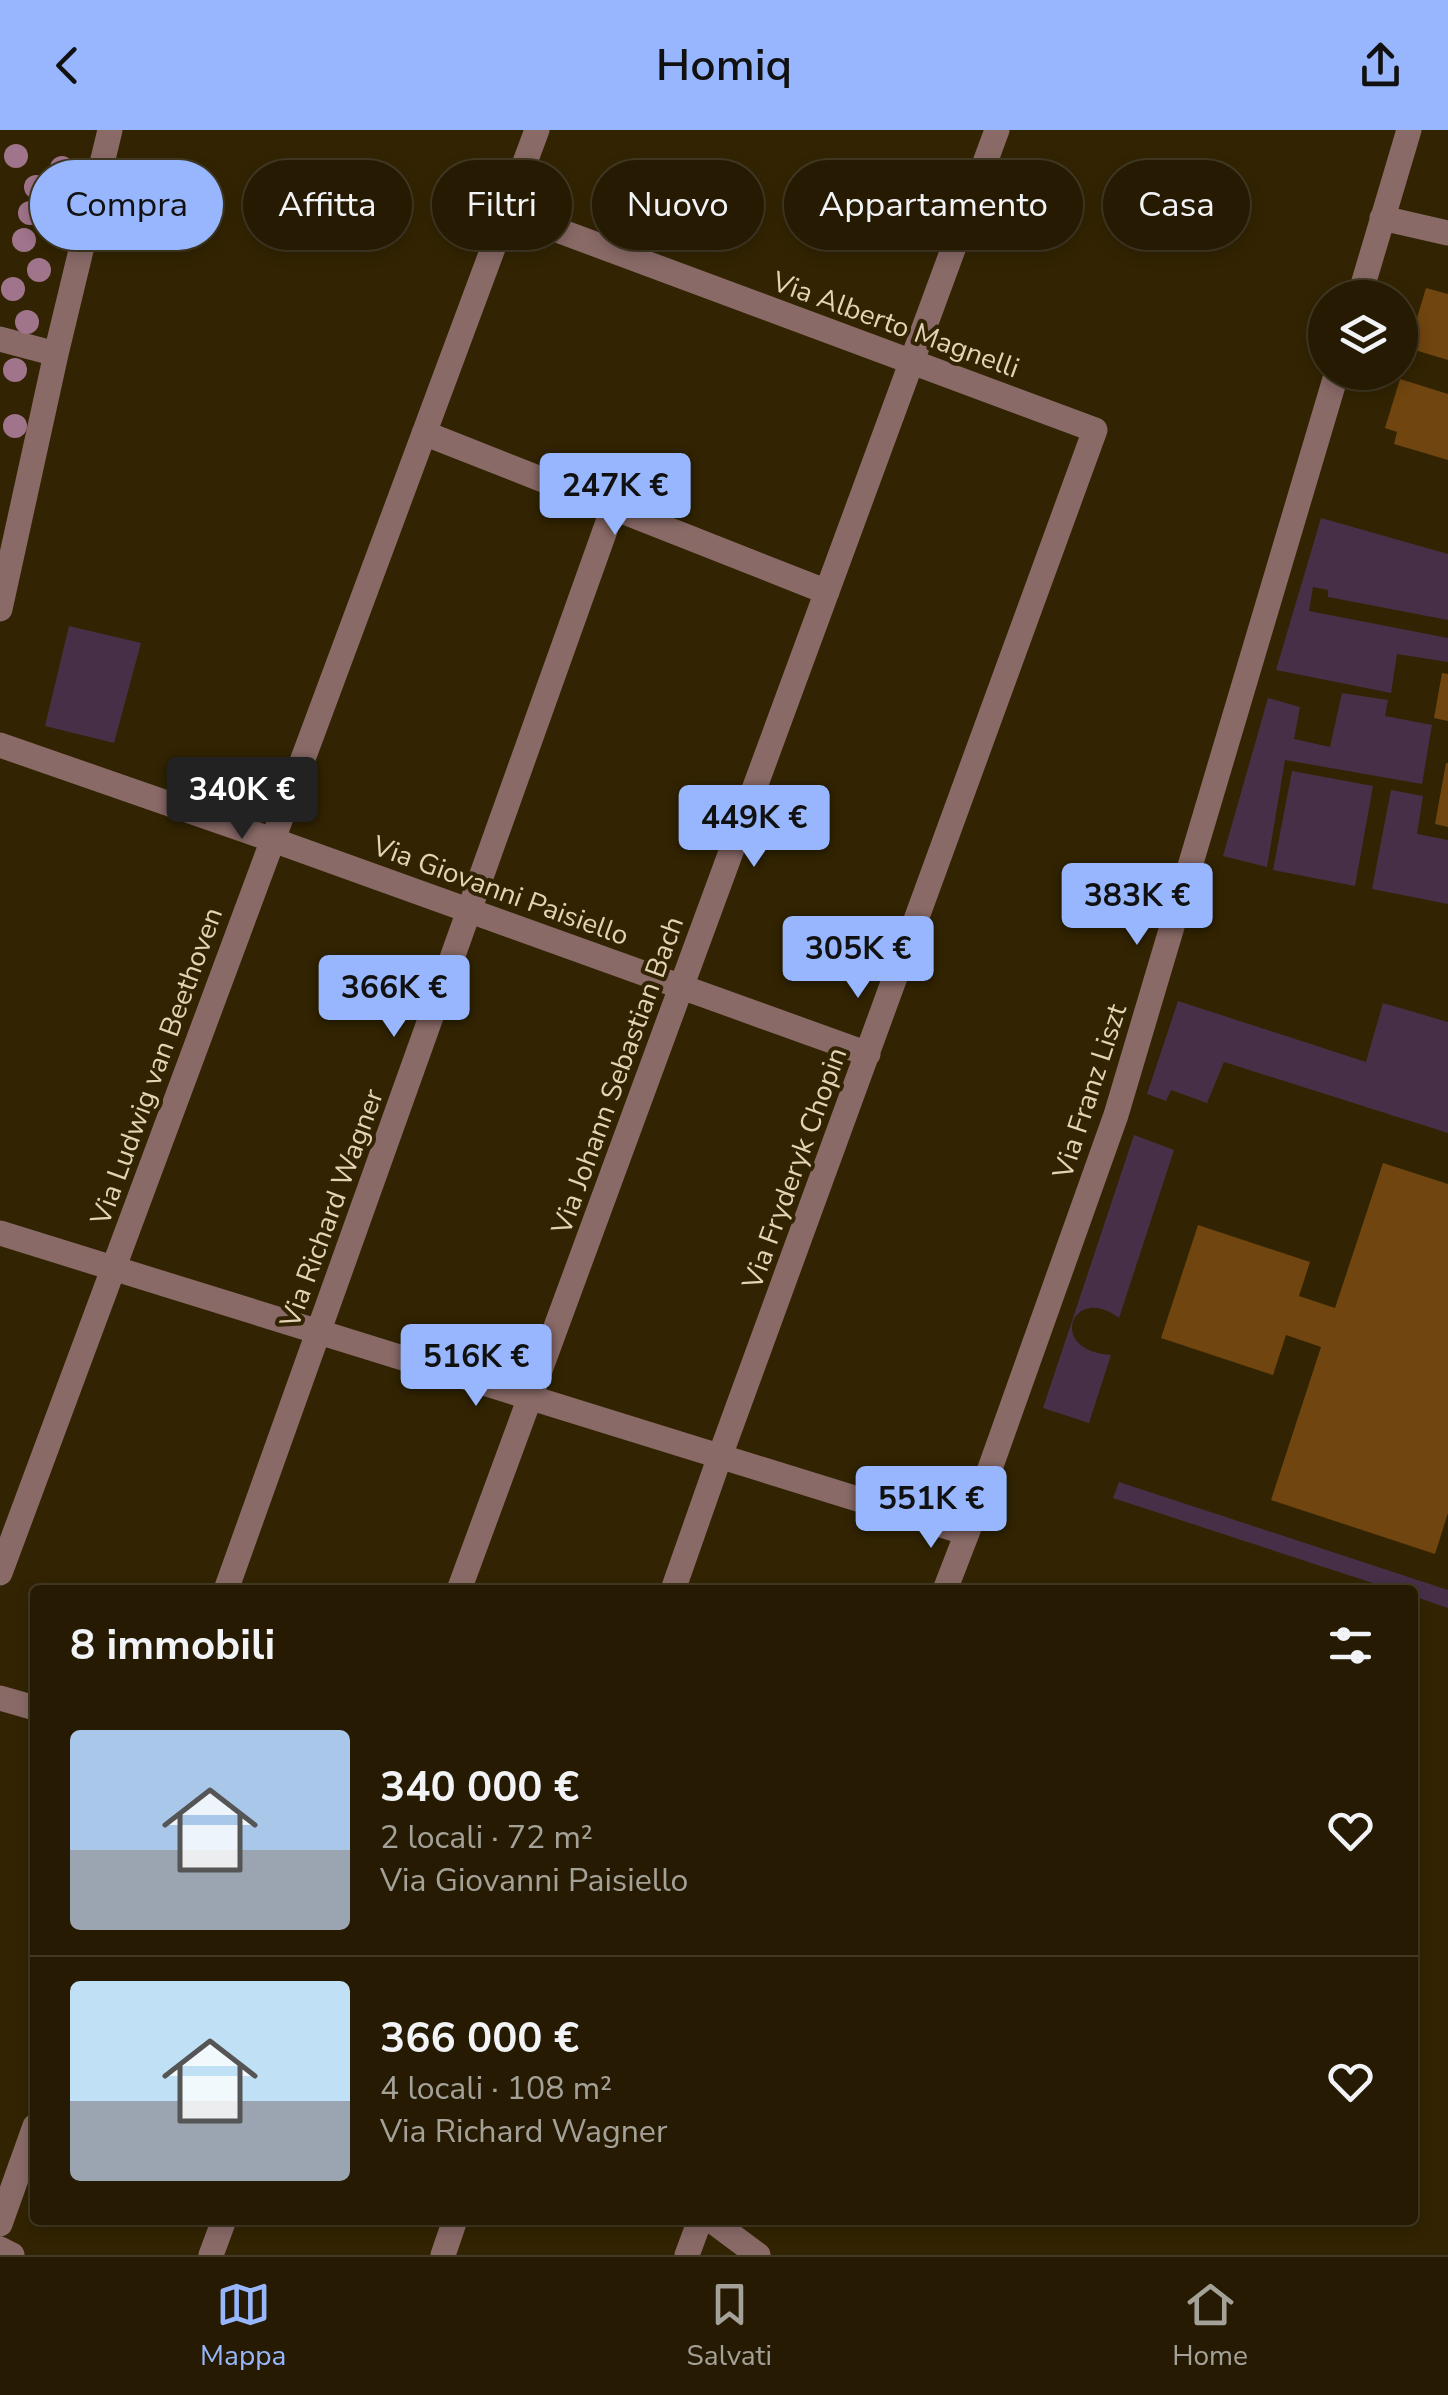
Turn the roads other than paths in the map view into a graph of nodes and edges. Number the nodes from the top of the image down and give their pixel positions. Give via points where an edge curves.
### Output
1 (110, 130) edge
2 (536, 130) edge
3 (1408, 130) edge
4 (987, 133) edge
5 (525, 160) edge
6 (1382, 218) junction
7 (1448, 233) edge
8 (572, 236) edge
9 (492, 250) edge
10 (1364, 280) edge
11 (0, 339) edge
12 (56, 354) junction
13 (912, 362) junction
14 (1331, 390) edge
15 (1095, 430) joint
16 (424, 433) junction
17 (613, 508) junction
18 (827, 592) junction
19 (0, 609) edge
20 (0, 745) edge
21 (272, 840) junction
22 (469, 911) junction
23 (682, 987) junction
24 (868, 1054) junction
25 (0, 1233) edge
26 (114, 1268) junction
27 (319, 1332) junction
28 (531, 1397) junction
29 (720, 1456) junction
30 (968, 1533) junction
31 (0, 1574) edge
32 (228, 1585) edge
33 (461, 1585) edge
34 (675, 1585) edge
35 (947, 1585) edge
36 (0, 1698) edge
37 (30, 1707) edge
38 (30, 2140) edge
39 (0, 2224) edge
40 (222, 2225) edge
41 (453, 2225) edge
42 (698, 2225) edge
43 (719, 2225) edge
44 (0, 2248) edge
45 (12, 2255) edge
46 (211, 2255) edge
47 (443, 2255) edge
48 (687, 2255) edge
49 (758, 2255) edge

1 - 12 street
2 - 5 street, Via Ludwig van Beethoven
3 - 6 street
4 - 13 street, Via Johann Sebastian Bach
6 - 7 street
6 - 10 street
8 - 13 street, Via Alberto Magnelli
9 - 16 street, Via Ludwig van Beethoven
11 - 12 street
12 - 19 street
13 - 15 street, Via Alberto Magnelli
13 - 18 street, Via Johann Sebastian Bach
14 - 30 street, Via Franz Liszt via 1116,1115
15 - 24 street, Via Fryderyk Chopin
16 - 17 street
16 - 21 street, Via Ludwig van Beethoven
17 - 18 street
17 - 22 street, Via Richard Wagner
18 - 23 street, Via Johann Sebastian Bach
20 - 21 street, Via Giovanni Paisiello
21 - 22 street, Via Giovanni Paisiello
21 - 26 street, Via Ludwig van Beethoven
22 - 23 street, Via Giovanni Paisiello
22 - 27 street, Via Richard Wagner
23 - 24 street, Via Giovanni Paisiello
23 - 28 street, Via Johann Sebastian Bach
24 - 29 street, Via Fryderyk Chopin
25 - 26 street
26 - 27 street
26 - 31 street, Via Ludwig van Beethoven
27 - 28 street
27 - 32 street, Via Richard Wagner
28 - 29 street
28 - 33 street, Via Johann Sebastian Bach
29 - 30 street
29 - 34 street, Via Fryderyk Chopin
30 - 35 street, Via Franz Liszt
36 - 37 street
38 - 39 street
40 - 46 street
41 - 47 street
42 - 48 street
43 - 49 street
44 - 45 street

